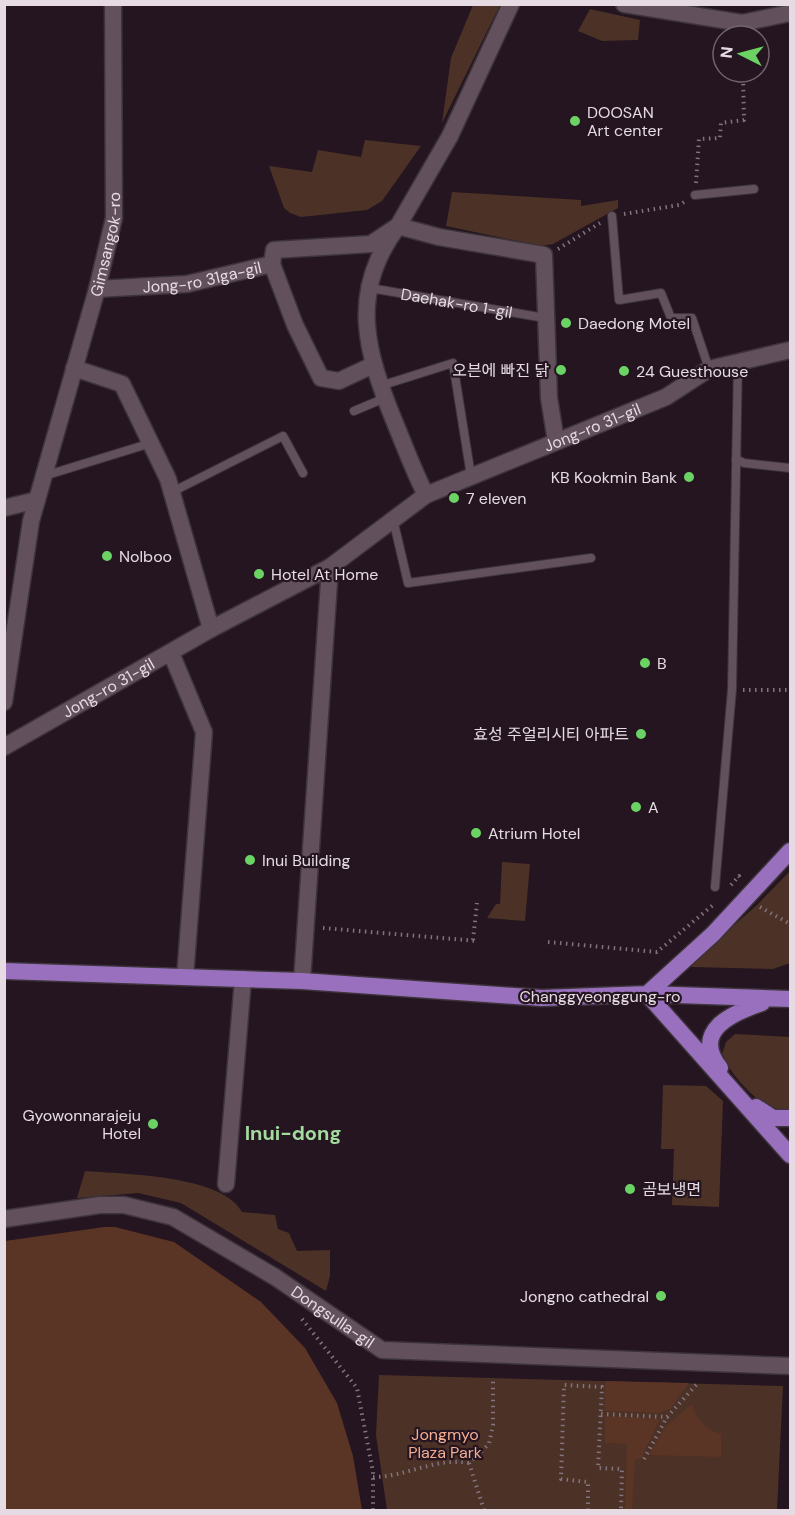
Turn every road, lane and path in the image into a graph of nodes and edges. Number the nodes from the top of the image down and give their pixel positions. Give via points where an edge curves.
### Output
1 (113, 4) edge
2 (511, 4) edge
3 (624, 4) edge
4 (790, 13) edge
5 (743, 84) edge
6 (754, 189) dead end
7 (695, 195) junction
8 (612, 216) junction
9 (398, 226) junction
10 (544, 255) junction
11 (272, 264) junction
12 (370, 288) junction
13 (97, 289) junction
14 (545, 318) junction
15 (790, 350) edge
16 (738, 361) junction
17 (373, 365) junction
18 (74, 368) junction
19 (709, 369) junction
20 (382, 392) junction
21 (354, 411) dead end
22 (556, 441) junction
23 (151, 443) junction
24 (736, 459) junction
25 (790, 468) edge
26 (303, 473) dead end
27 (44, 476) junction
28 (471, 476) junction
29 (172, 492) junction
30 (426, 495) junction
31 (37, 500) junction
32 (4, 508) edge
33 (393, 519) junction
34 (591, 558) dead end
35 (330, 567) junction
36 (211, 629) junction
37 (171, 653) junction
38 (6, 683) edge
39 (732, 689) junction
40 (790, 690) edge
41 (4, 702) edge
42 (4, 747) edge
43 (790, 851) edge
44 (715, 887) joint
45 (477, 903) dead end
46 (758, 905) dead end
47 (790, 924) edge
48 (306, 927) junction
49 (549, 942) dead end
50 (4, 970) edge
51 (185, 977) junction
52 (243, 979) junction
53 (302, 981) junction
54 (647, 994) junction
55 (782, 999) edge
56 (790, 1118) edge
57 (790, 1155) edge
58 (226, 1184) dead end
59 (4, 1219) edge
60 (298, 1315) dead end
61 (790, 1366) edge
62 (493, 1378) dead end
63 (697, 1384) dead end
64 (601, 1414) junction
65 (667, 1417) junction
66 (644, 1459) dead end
67 (469, 1463) junction
68 (373, 1477) junction
69 (373, 1510) edge
70 (484, 1510) edge
71 (588, 1510) edge
72 (621, 1510) edge

1 - 13 street, Gimsangok-ro via 114,218
2 - 9 street via 450,136
3 - 4 street via 742,23
5 - 7 path via 744,120 721,123 720,138 699,139
6 - 7 lane
7 - 8 path via 679,205
8 - 10 path
8 - 19 lane via 619,300 661,293 671,318 692,318
9 - 10 street
9 - 11 street via 371,244 274,250
9 - 12 street via 376,261
10 - 14 street
11 - 13 street, Jong-ro 31ga-gil via 187,284
11 - 17 street, Jong-ro 31ga-gil via 321,378 339,381
12 - 14 lane, Daehak-ro 1-gil
12 - 17 street via 366,329
13 - 18 street, Gimsangok-ro
14 - 22 street via 549,398
15 - 16 street, Jong-ro 31-gil
16 - 19 street, Jong-ro 31-gil
16 - 24 lane
17 - 20 street
18 - 23 street via 122,384
18 - 27 street, Gimsangok-ro
19 - 22 street, Jong-ro 31-gil via 666,397
20 - 21 lane
20 - 28 lane via 453,363
20 - 30 street
22 - 28 street, Jong-ro 31-gil
23 - 27 lane
23 - 29 street
24 - 25 lane
24 - 39 lane
26 - 29 lane via 283,436
27 - 31 street, Gimsangok-ro
28 - 30 street, Jong-ro 31-gil
29 - 36 street
30 - 33 street, Jong-ro 31-gil
31 - 32 street
31 - 38 street, Gimsangok-ro
33 - 34 lane via 408,583
33 - 35 street, Jong-ro 31-gil
35 - 36 street, Jong-ro 31-gil
35 - 48 street
36 - 37 street, Jong-ro 31-gil
37 - 42 street, Jong-ro 31-gil
37 - 51 street via 204,732
38 - 41 street, Gimsangok-ro
39 - 40 path
39 - 44 lane
43 - 54 main road via 713,934
44 - 49 path via 715,904 657,952
45 - 48 path via 476,940
46 - 47 path
48 - 53 street
50 - 51 main road, Changgyeonggung-ro
51 - 52 main road, Changgyeonggung-ro
52 - 53 main road, Changgyeonggung-ro
52 - 58 street
53 - 54 main road, Changgyeonggung-ro via 542,998
54 - 55 main road, Changgyeonggung-ro
54 - 57 main road
55 - 56 main road via 721,1021 711,1045 718,1066 757,1108 773,1118
59 - 61 street, Dongsulla-gil via 100,1205 124,1205 173,1217 275,1277 382,1350
60 - 68 path via 357,1388
62 - 67 path via 489,1444
63 - 65 path
64 - 65 path
64 - 71 path via 602,1387 564,1385 561,1479 588,1482
64 - 72 path via 598,1468 622,1469
65 - 66 path
67 - 68 path via 440,1463 389,1477
67 - 70 path
68 - 69 path

